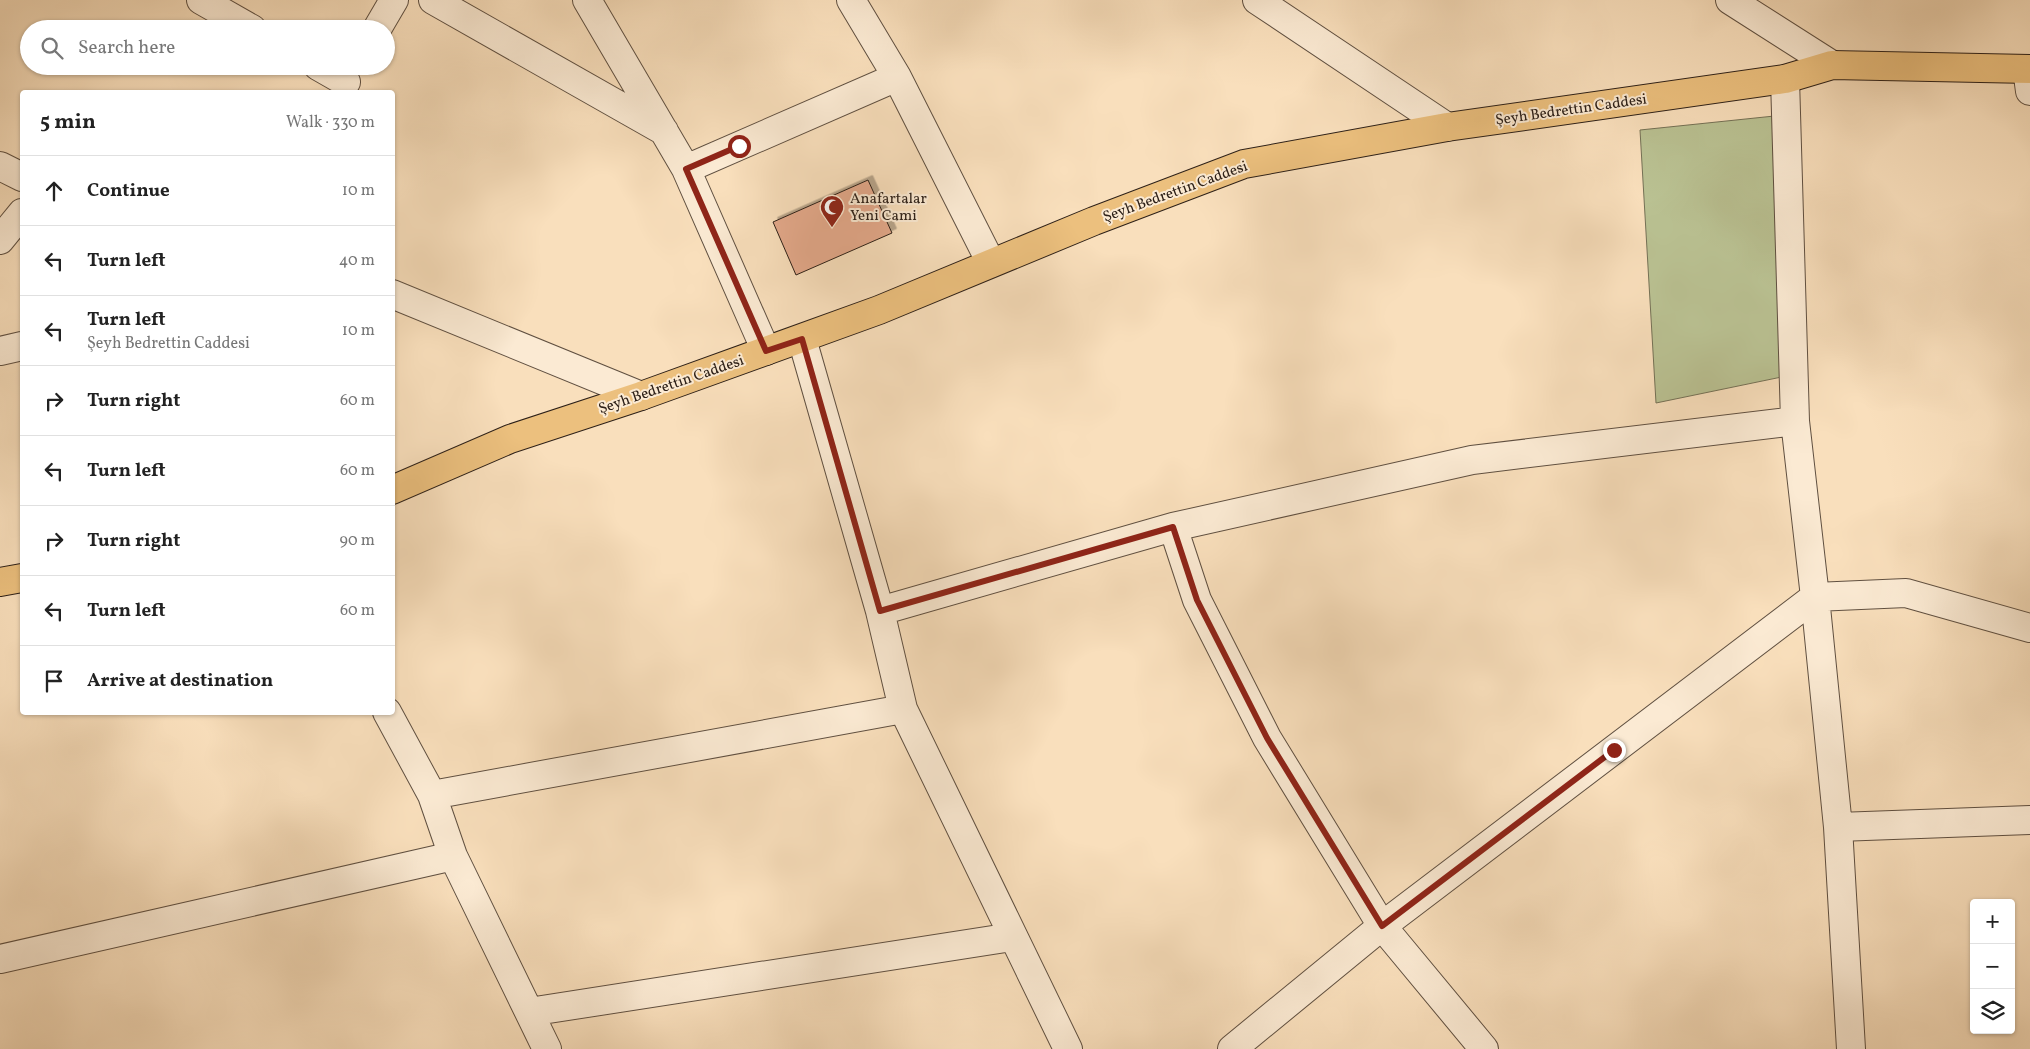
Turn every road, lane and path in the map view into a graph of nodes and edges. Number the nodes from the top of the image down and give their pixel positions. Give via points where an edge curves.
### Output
1 (201, 0) edge
2 (394, 0) edge
3 (433, 0) edge
4 (586, 0) edge
5 (851, 0) edge
6 (1257, 0) edge
7 (1730, 0) edge
8 (236, 20) edge
9 (382, 20) edge
10 (1832, 65) junction
11 (2029, 76) edge
12 (897, 77) junction
13 (1785, 79) junction
14 (1446, 127) junction
15 (665, 132) junction
16 (0, 166) edge
17 (686, 169) junction
18 (20, 176) edge
19 (20, 215) edge
20 (0, 240) edge
21 (991, 263) junction
22 (395, 295) edge
23 (802, 339) junction
24 (20, 346) edge
25 (0, 351) edge
26 (766, 351) junction
27 (641, 396) junction
28 (1795, 421) junction
29 (395, 489) edge
30 (1173, 527) junction
31 (20, 578) edge
32 (0, 582) edge
33 (1815, 597) junction
34 (880, 611) junction
35 (2030, 628) edge
36 (902, 710) junction
37 (389, 715) edge
38 (432, 795) junction
39 (2030, 820) edge
40 (1838, 827) junction
41 (454, 856) junction
42 (1382, 926) junction
43 (1012, 937) junction
44 (0, 959) edge
45 (529, 1012) junction
46 (547, 1049) edge
47 (1068, 1049) edge
48 (1232, 1049) edge
49 (1484, 1049) edge
50 (1851, 1049) edge

1 - 8 street
2 - 9 street
3 - 15 street
4 - 15 street
5 - 12 street
6 - 14 street
7 - 10 street
10 - 11 main road, Şeyh Bedrettin Caddesi
10 - 13 main road, Şeyh Bedrettin Caddesi
12 - 17 street
12 - 21 street
13 - 14 main road, Şeyh Bedrettin Caddesi
13 - 28 street
14 - 21 main road, Şeyh Bedrettin Caddesi via 1244,164
15 - 17 street
16 - 18 street
17 - 26 street
19 - 20 street
21 - 23 main road, Şeyh Bedrettin Caddesi
22 - 27 street
23 - 26 main road, Şeyh Bedrettin Caddesi
23 - 34 street
24 - 25 street
26 - 27 main road, Şeyh Bedrettin Caddesi
27 - 29 main road, Şeyh Bedrettin Caddesi via 510,439
28 - 30 street via 1472,460
28 - 33 street
30 - 34 street
30 - 42 street via 1197,600 1267,738
31 - 32 main road
33 - 35 street via 1906,593
33 - 40 street
33 - 42 street
34 - 36 street
36 - 38 street
36 - 43 street
37 - 38 street
38 - 41 street
39 - 40 street
40 - 50 street
41 - 44 street
41 - 45 street
42 - 48 street
42 - 49 street
43 - 45 street
43 - 47 street
45 - 46 street

